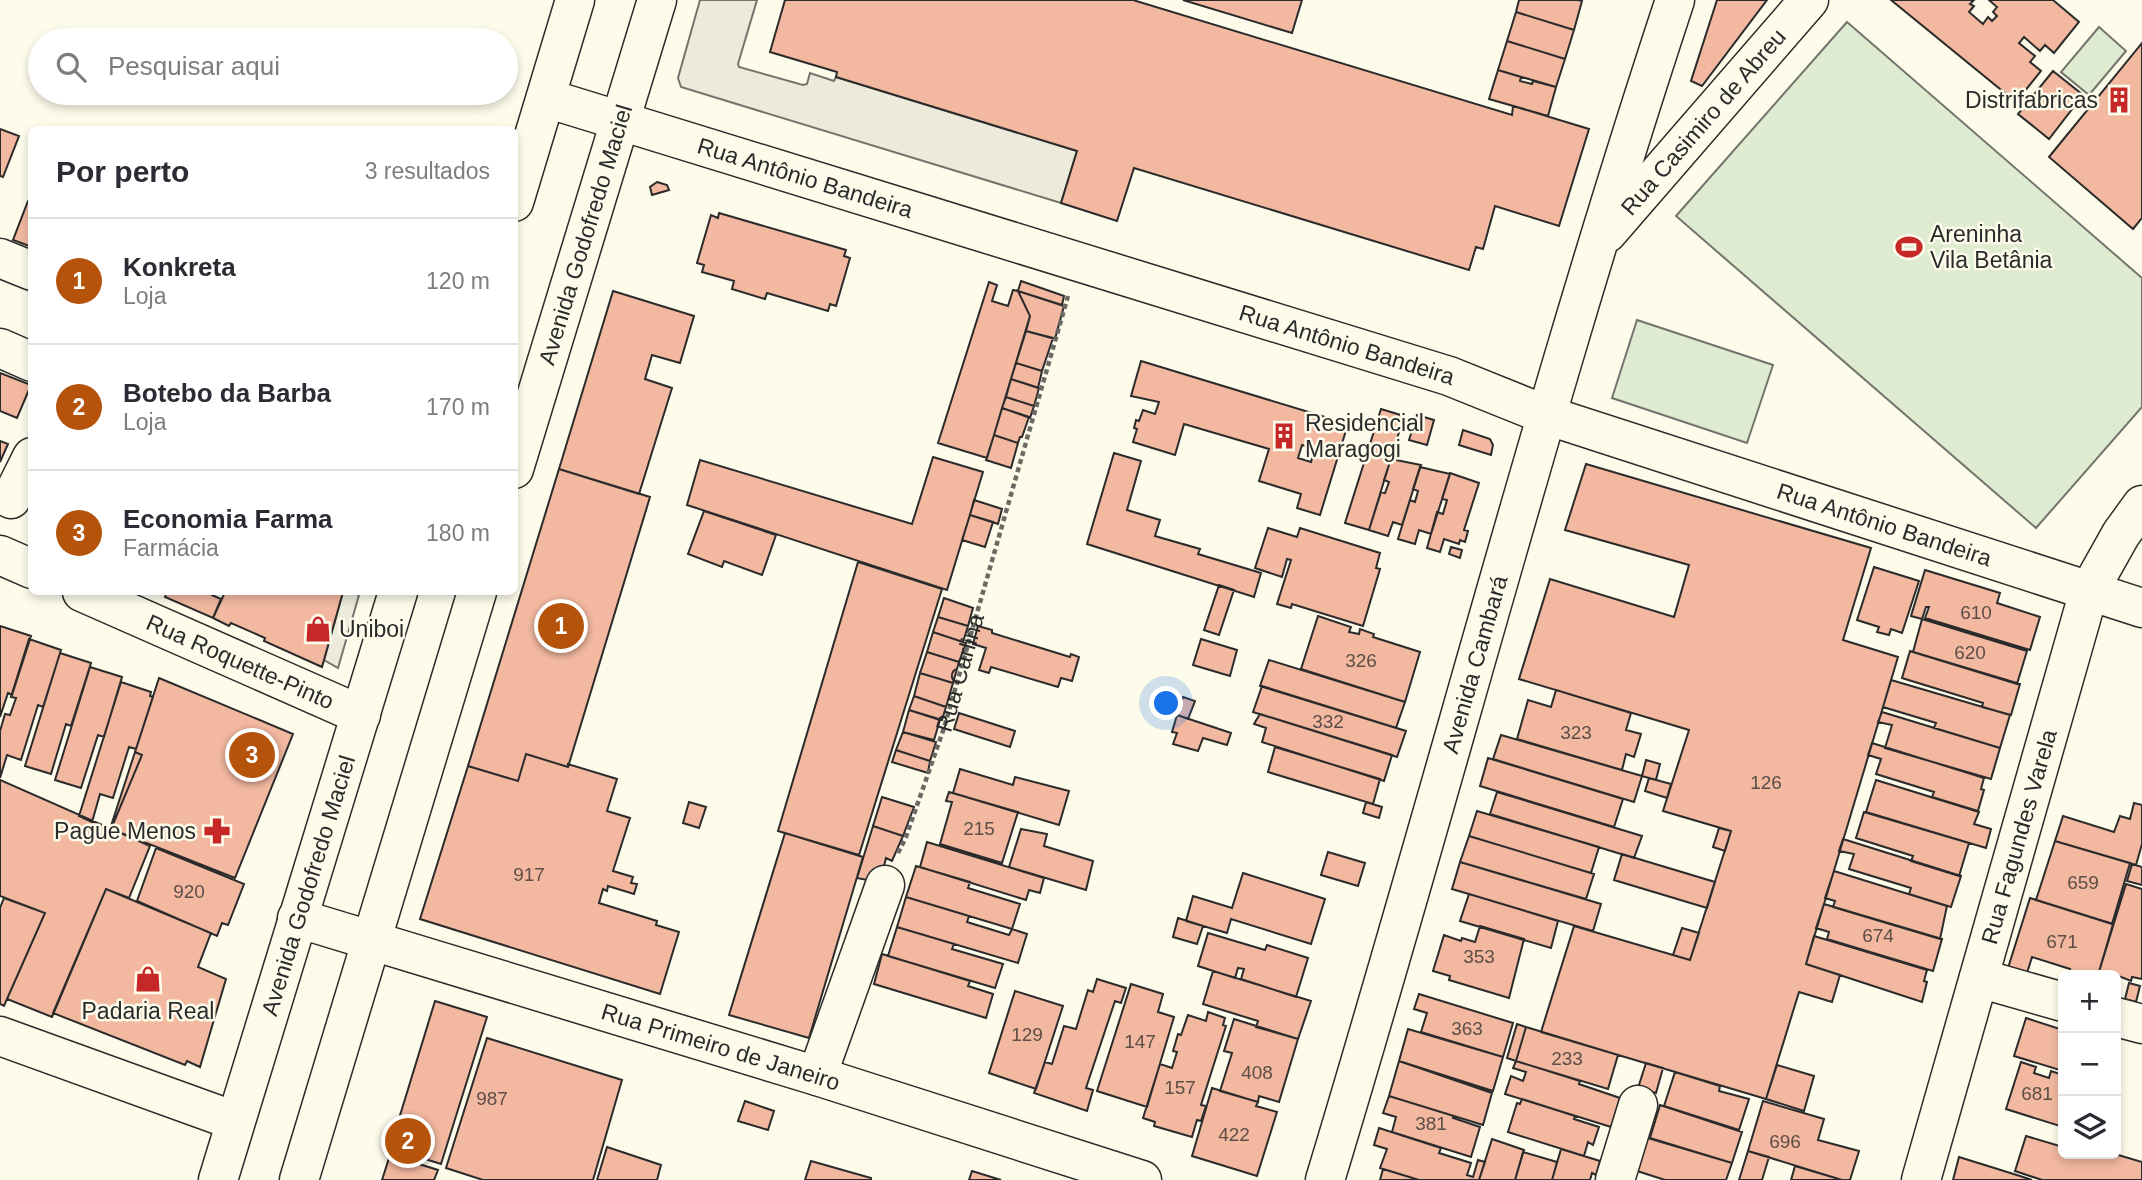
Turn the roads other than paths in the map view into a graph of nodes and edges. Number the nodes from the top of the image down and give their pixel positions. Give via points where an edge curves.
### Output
1 (575, 0) edge
2 (657, 0) edge
3 (1675, 0) edge
4 (1809, 0) edge
5 (546, 97) junction
6 (620, 121) junction
7 (1625, 149) junction
8 (1663, 167) junction
9 (518, 189) edge
10 (1599, 243) junction
11 (0, 258) edge
12 (28, 269) edge
13 (0, 348) edge
14 (28, 360) edge
15 (1546, 415) junction
16 (518, 456) edge
17 (28, 465) edge
18 (11, 499) dead end
19 (2142, 505) edge
20 (0, 555) edge
21 (28, 567) edge
22 (2089, 591) junction
23 (89, 595) edge
24 (397, 595) edge
25 (476, 595) edge
26 (2142, 608) edge
27 (361, 715) junction
28 (885, 885) road end
29 (297, 918) junction
30 (372, 940) junction
31 (1979, 978) junction
32 (2058, 1001) edge
33 (2121, 1018) edge
34 (2142, 1024) edge
35 (0, 1036) edge
36 (817, 1076) junction
37 (1638, 1104) dead end
38 (235, 1121) junction
39 (218, 1180) edge
40 (299, 1180) edge
41 (1142, 1180) edge
42 (1325, 1180) edge
43 (1615, 1180) edge
44 (1921, 1180) edge

1 - 5 street
2 - 6 street, Avenida Godofredo Maciel
3 - 7 street, Avenida Cambará
4 - 8 street, Rua Casimiro de Abreu
5 - 6 street, Rua Antônio Bandeira
5 - 9 street
6 - 15 street, Rua Antônio Bandeira via 1449,376
6 - 16 street, Avenida Godofredo Maciel
7 - 8 street via 1627,163 1636,170 1650,172
7 - 10 street, Avenida Cambará
8 - 10 street, Rua Casimiro de Abreu
10 - 15 street, Avenida Cambará
11 - 12 street
13 - 14 street
15 - 22 street, Rua Antônio Bandeira
15 - 42 street, Avenida Cambará
17 - 18 street
19 - 22 street, Rua Fagundes Varela
20 - 21 street
22 - 26 street, Rua Antônio Bandeira
22 - 31 street, Rua Fagundes Varela
23 - 27 street, Rua Roquette-Pinto
24 - 27 street, Avenida Godofredo Maciel
25 - 30 street
27 - 29 street, Avenida Godofredo Maciel
28 - 36 street
29 - 30 street, Rua Primeiro de Janeiro
29 - 38 street, Avenida Godofredo Maciel
30 - 36 street, Rua Primeiro de Janeiro
30 - 40 street
31 - 32 street
31 - 44 street, Rua Fagundes Varela
33 - 34 street
35 - 38 street
36 - 41 street, Rua Primeiro de Janeiro
37 - 43 street
38 - 39 street, Avenida Godofredo Maciel

